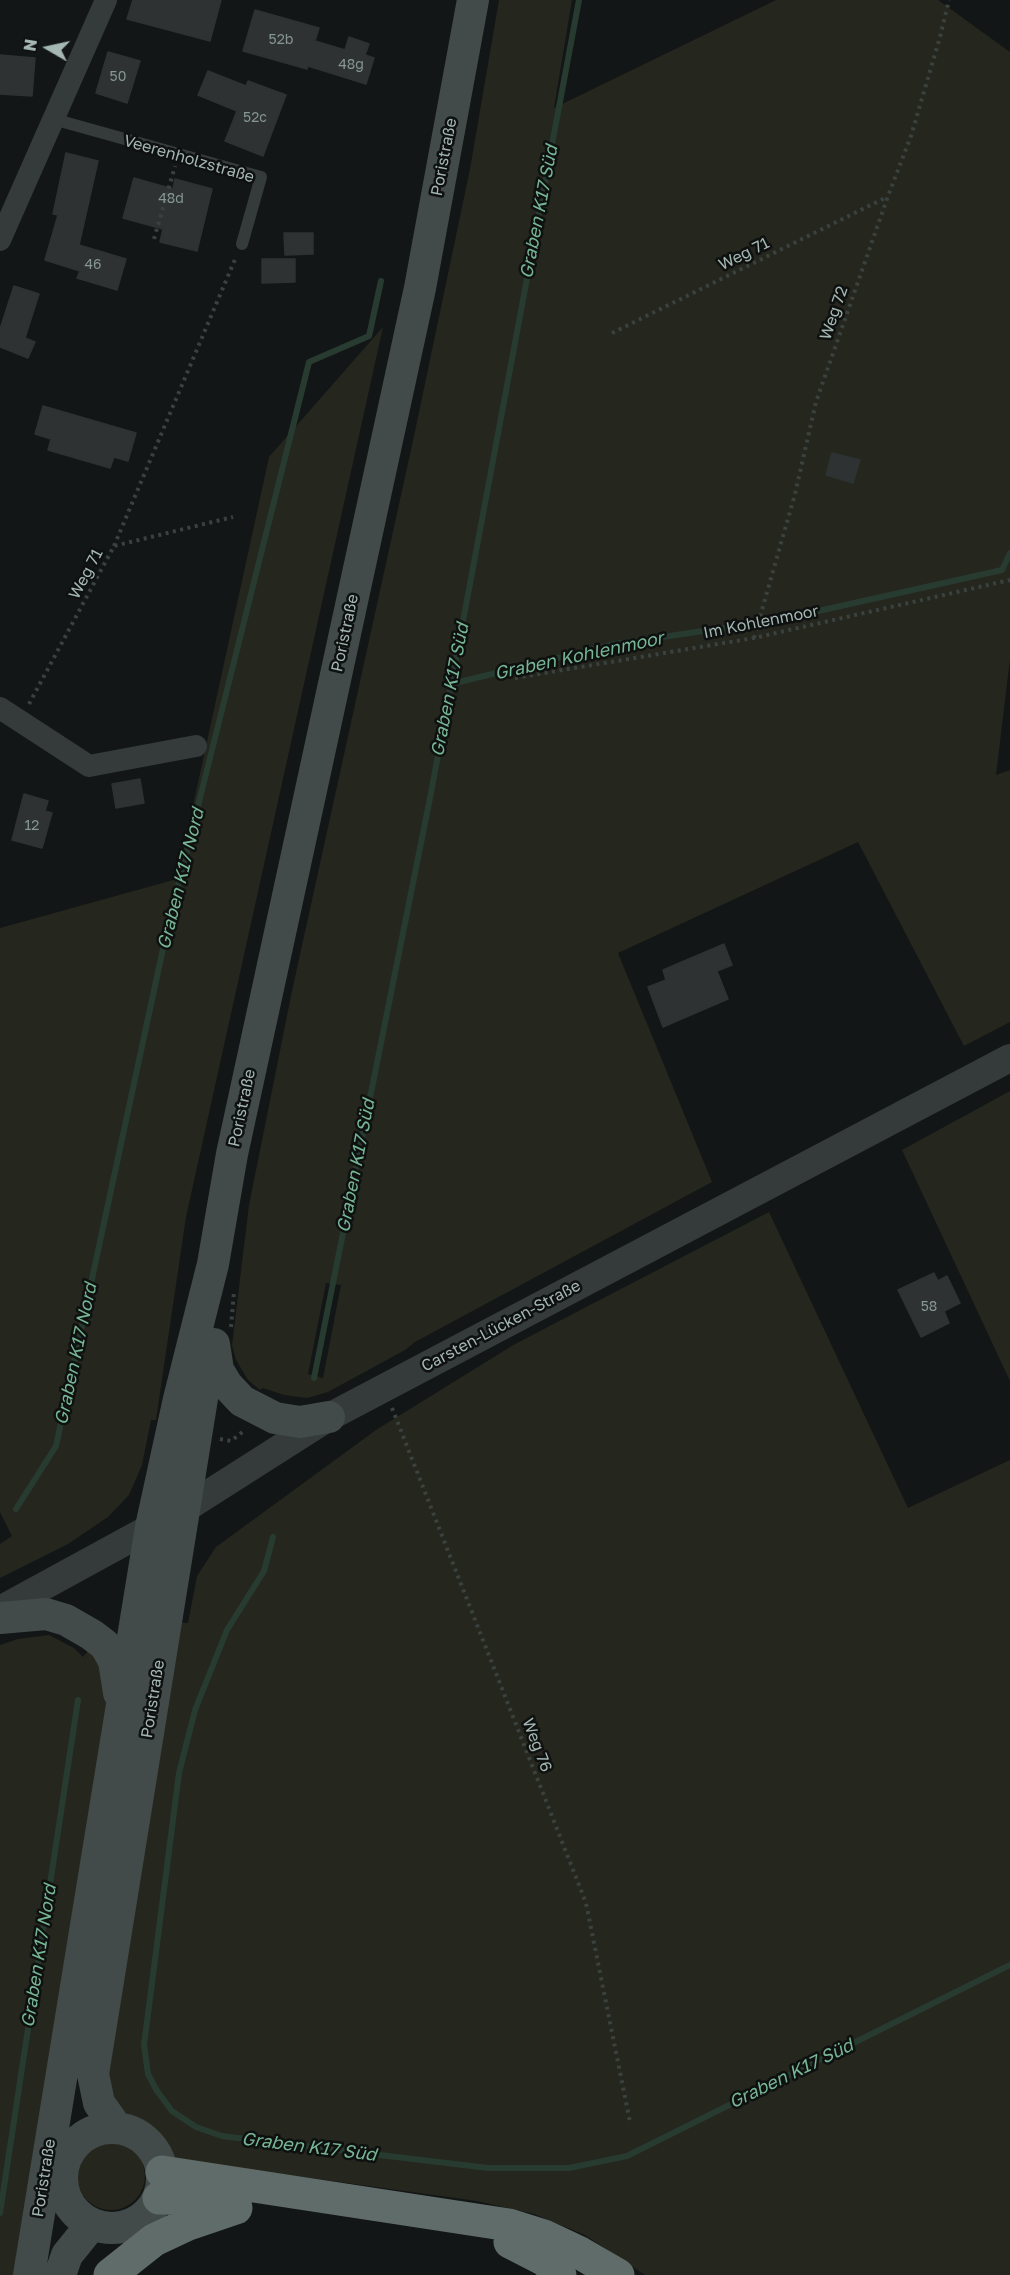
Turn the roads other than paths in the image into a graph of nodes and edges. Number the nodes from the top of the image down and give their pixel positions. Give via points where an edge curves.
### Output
1 (106, 0) edge
2 (473, 0) edge
3 (53, 119) junction
4 (0, 240) edge
5 (242, 244) road end
6 (0, 708) edge
7 (196, 746) dead end
8 (1010, 1058) edge
9 (213, 1264) junction
10 (212, 1335) junction
11 (329, 1418) junction
12 (183, 1510) junction
13 (151, 1527) junction
14 (0, 1610) edge
15 (0, 1618) edge
16 (121, 1711) junction
17 (70, 2011) junction
18 (116, 2127) junction
19 (85, 2135) junction
20 (160, 2185) junction
21 (264, 2200) junction
22 (81, 2216) junction
23 (28, 2275) edge
24 (38, 2275) edge
25 (60, 2275) edge
26 (110, 2275) edge
27 (560, 2275) edge
28 (618, 2275) edge

1 - 3 street
2 - 9 main road, Poristraße via 420,288 232,1154
3 - 4 street
3 - 5 lane, Veerenholzstraße via 261,177
6 - 7 street via 89,766
8 - 11 street, Carsten-Lücken-Straße
9 - 10 main road, Poristraße
9 - 13 main road, Poristraße
10 - 11 main road via 218,1370 242,1401 275,1418 300,1422
10 - 12 main road, Poristraße
11 - 12 street, Carsten-Lücken-Straße
12 - 13 street, Carsten-Lücken-Straße
12 - 18 main road, Poristraße via 93,2074 99,2103
13 - 14 street, Carsten-Lücken-Straße
13 - 16 main road, Poristraße
15 - 16 main road via 46,1614 92,1635 105,1645 114,1660
16 - 17 main road, Poristraße
17 - 19 main road, Poristraße
17 - 23 main road, Poristraße
18 - 19 main road via 100,2128
18 - 20 main road via 147,2141 159,2158
19 - 22 main road, Poristraße via 75,2143 62,2168 63,2188
20 - 21 highway
20 - 22 main road via 150,2212 123,2228 107,2229
20 - 28 highway via 509,2225 544,2236
21 - 26 highway via 186,2225 154,2240
21 - 27 highway via 468,2230 512,2242 545,2260
22 - 24 main road, Poristraße via 45,2254
22 - 25 main road

